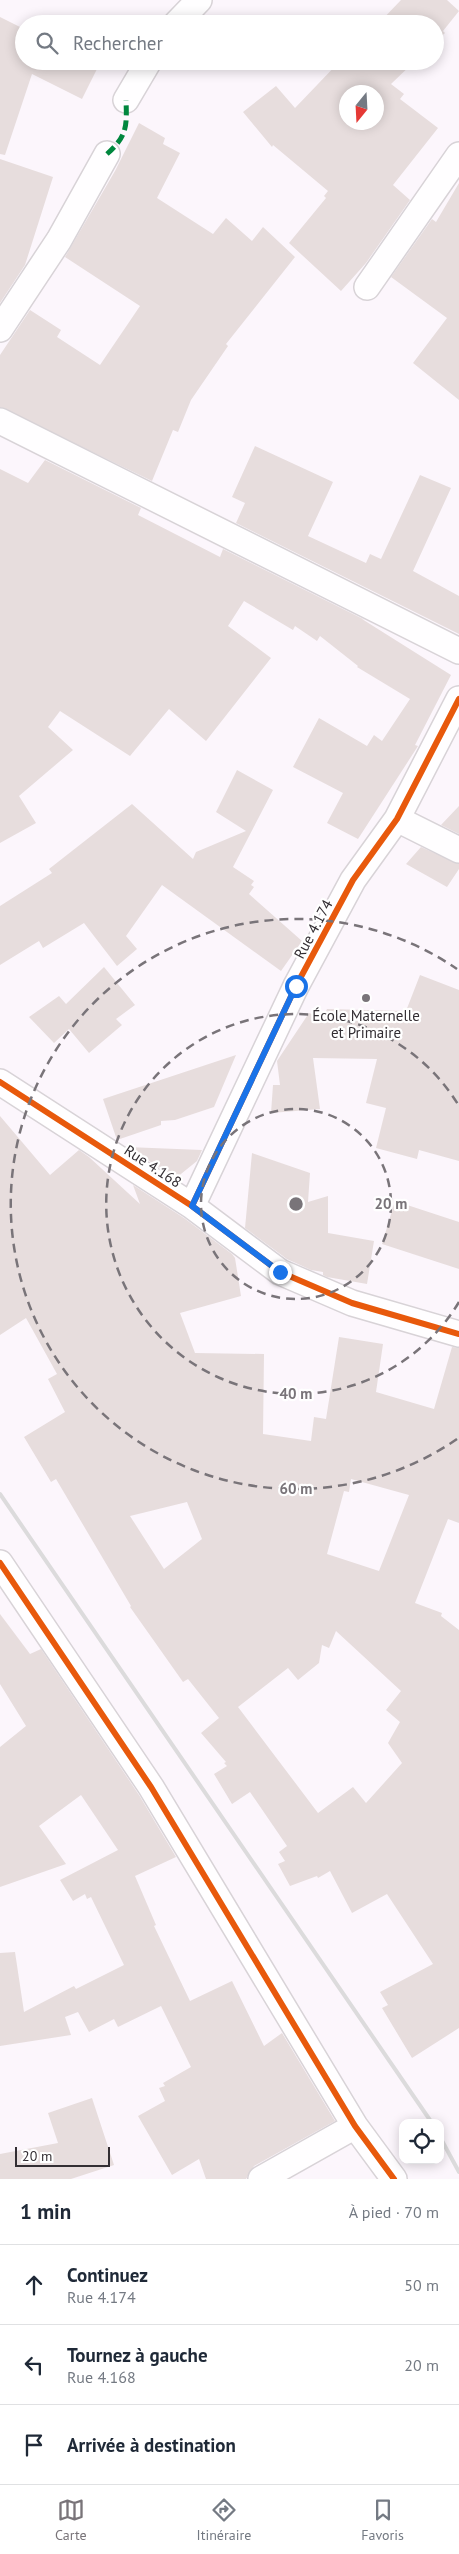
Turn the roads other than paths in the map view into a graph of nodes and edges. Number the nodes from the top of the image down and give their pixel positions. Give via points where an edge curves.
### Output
1 (199, 0) edge
2 (185, 15) edge
3 (144, 70) edge
4 (126, 100) dead end
5 (106, 154) dead end
6 (459, 155) edge
7 (366, 287) dead end
8 (0, 328) edge
9 (0, 421) edge
10 (459, 651) edge
11 (459, 699) edge
12 (397, 819) junction
13 (459, 850) edge
14 (0, 1082) edge
15 (192, 1206) junction
16 (459, 1334) edge
17 (0, 1563) edge
18 (355, 2126) junction
19 (261, 2179) edge
20 (394, 2179) edge

1 - 2 street
3 - 4 street
5 - 8 street via 58,240
6 - 7 street
9 - 10 street
11 - 12 street, Rue 4.174
12 - 13 street
12 - 15 street, Rue 4.174 via 353,880 296,986
14 - 15 street, Rue 4.168
15 - 16 street, Rue 4.168 via 280,1272 352,1303
17 - 18 street via 151,1787
18 - 19 street
18 - 20 street

